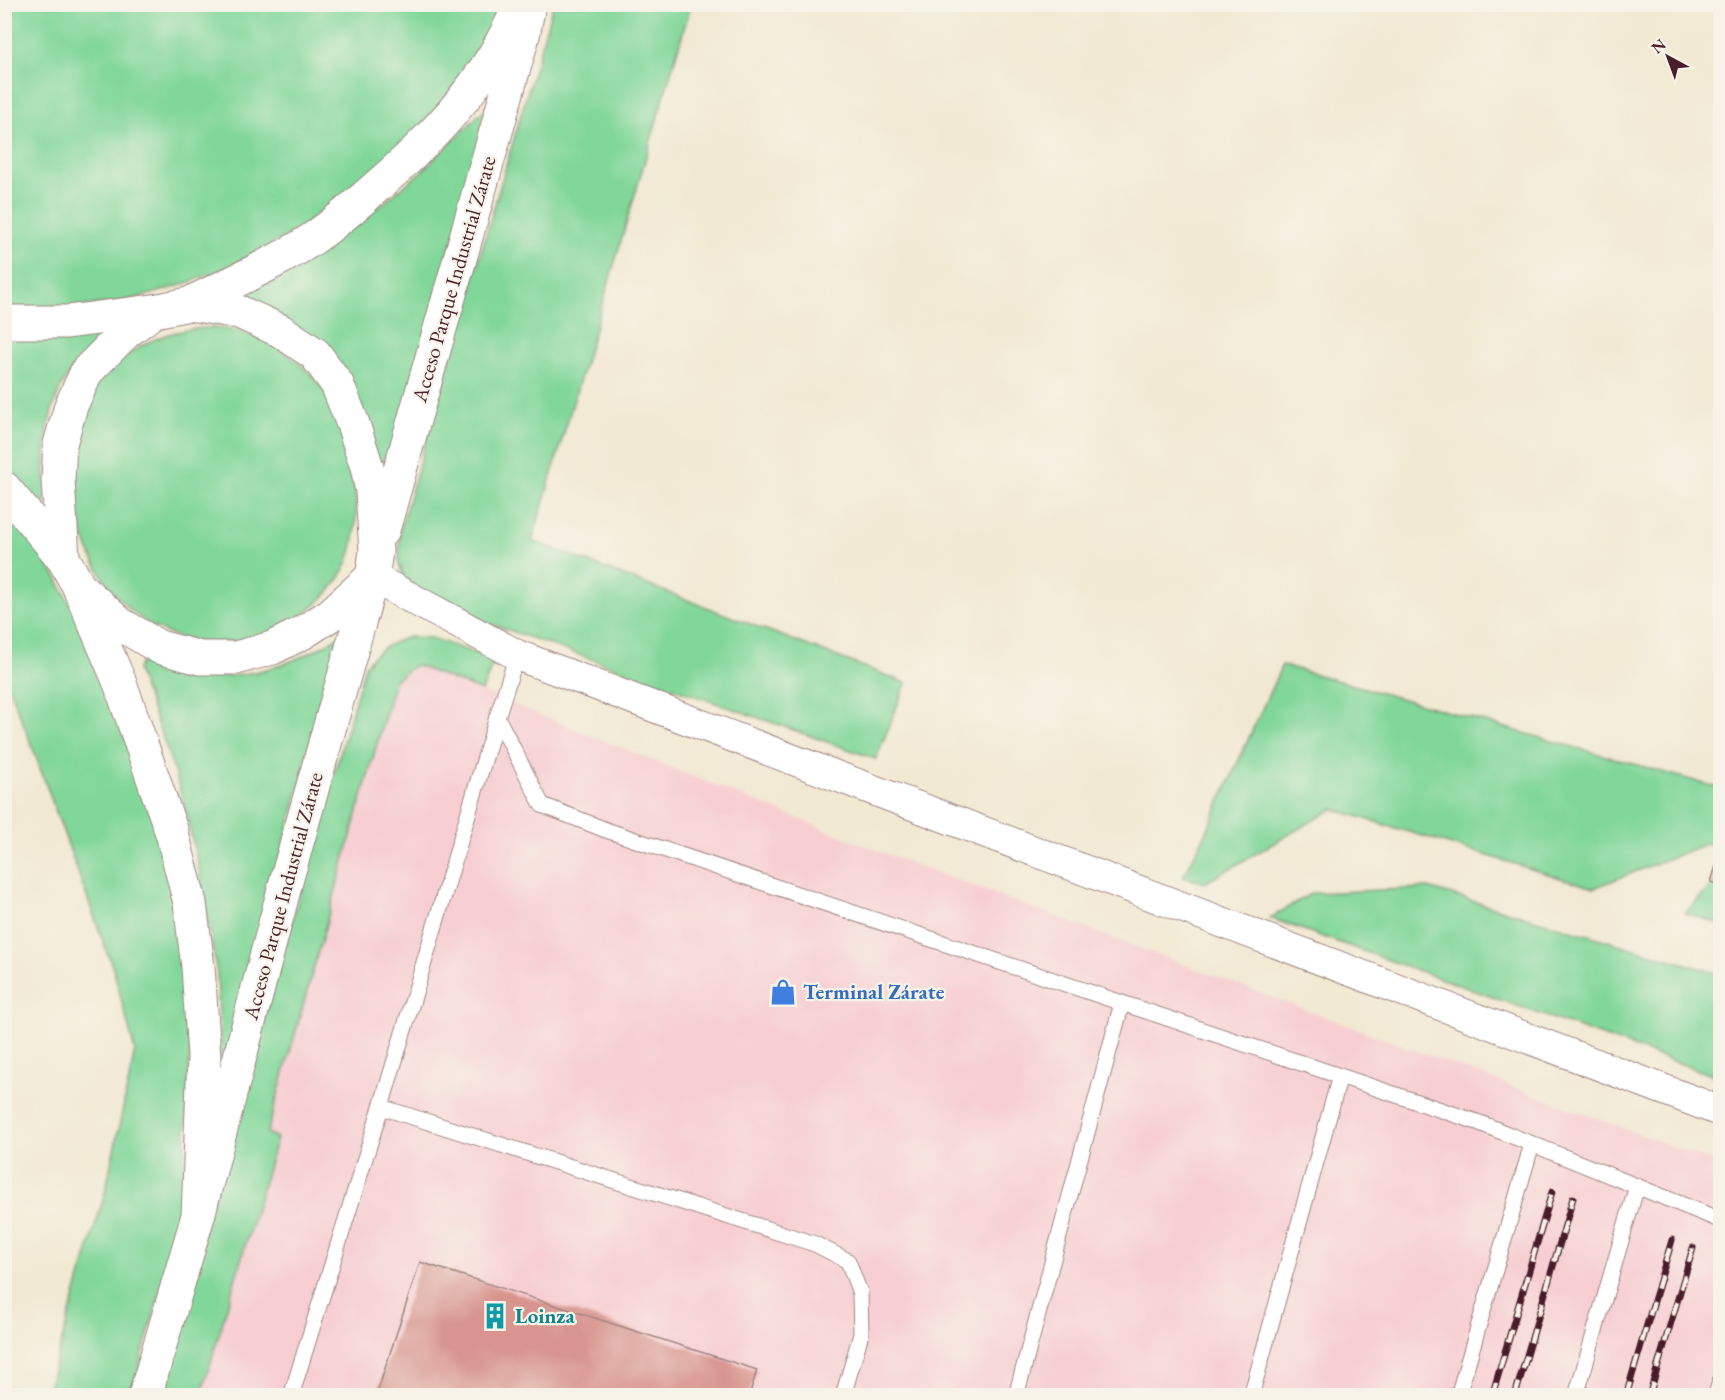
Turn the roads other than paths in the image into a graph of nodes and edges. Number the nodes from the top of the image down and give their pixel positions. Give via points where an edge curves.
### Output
1 (520, 4) edge
2 (529, 4) edge
3 (189, 303) junction
4 (154, 311) junction
5 (4, 322) edge
6 (4, 488) edge
7 (63, 558) junction
8 (374, 565) junction
9 (80, 588) junction
10 (518, 655) junction
11 (496, 717) junction
12 (1122, 1003) junction
13 (1340, 1076) junction
14 (381, 1107) junction
15 (1720, 1111) edge
16 (1532, 1144) junction
17 (1637, 1186) junction
18 (198, 1216) junction
19 (1720, 1220) edge
20 (1720, 1381) edge
21 (145, 1395) edge
22 (291, 1395) edge
23 (843, 1395) edge
24 (1016, 1395) edge
25 (1251, 1395) edge
26 (1458, 1395) edge
27 (1576, 1395) edge
28 (1716, 1395) edge

1 - 3 main road via 502,44 476,85 403,165 311,240
2 - 8 main road, Acceso Parque Industrial Zárate via 520,48
3 - 4 main road
3 - 8 main road via 239,312 281,331 315,354 337,384 353,423 372,491
4 - 5 main road via 68,322
4 - 7 main road via 126,332 87,371 71,406 60,444 58,480
6 - 7 main road
7 - 9 main road
8 - 9 main road via 330,615 272,648 236,658 200,658 159,647 120,624
8 - 10 street
8 - 18 main road, Acceso Parque Industrial Zárate
9 - 18 main road, Acceso Parque Industrial Zárate via 149,764 190,903 204,1056
10 - 11 lane
10 - 15 street
11 - 12 lane via 542,805
11 - 14 lane
12 - 13 lane
12 - 24 lane
13 - 16 lane
13 - 25 lane
14 - 22 lane
14 - 23 lane via 815,1244 848,1261 860,1293 861,1334
16 - 17 lane
16 - 26 lane
17 - 19 lane
17 - 27 lane
18 - 21 main road, Acceso Parque Industrial Zárate
20 - 28 lane

